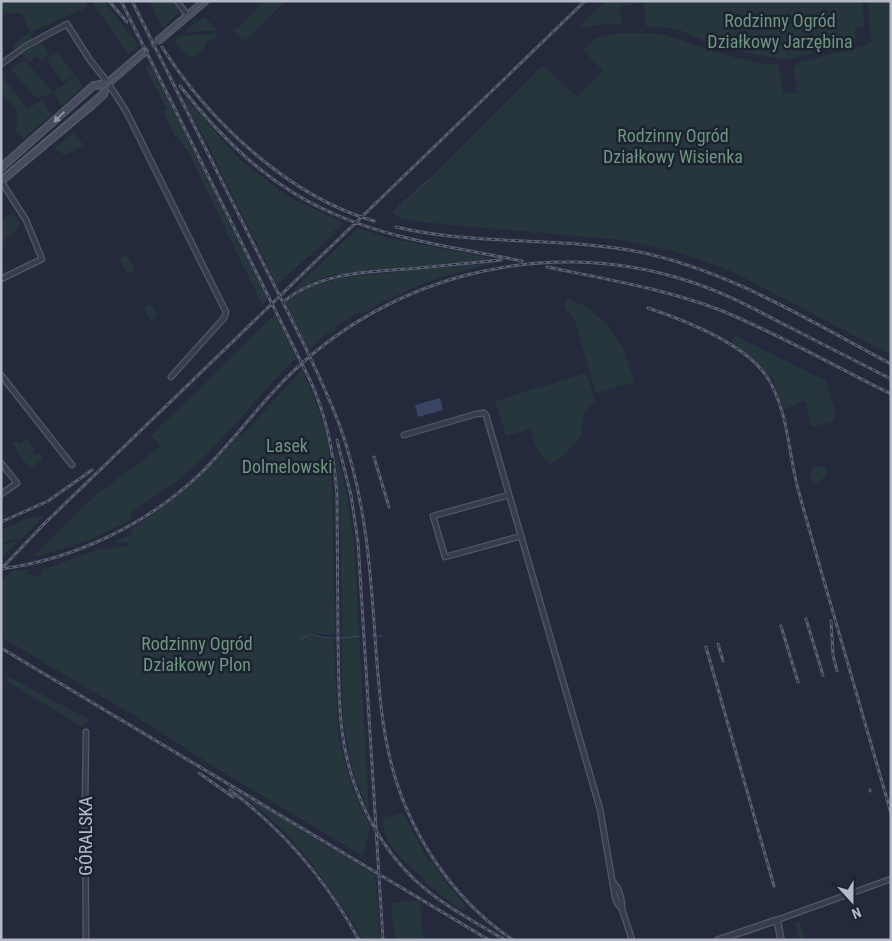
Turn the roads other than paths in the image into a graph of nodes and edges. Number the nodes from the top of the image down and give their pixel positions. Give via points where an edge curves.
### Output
1 (177, 1) edge
2 (205, 1) edge
3 (188, 16) junction
4 (157, 42) tunnel mouth
5 (144, 52) tunnel mouth
6 (1, 64) edge
7 (108, 83) junction
8 (1, 168) edge
9 (1, 181) edge
10 (1, 279) edge
11 (1, 375) edge
12 (171, 377) dead end
13 (404, 434) dead end
14 (1, 463) edge
15 (72, 465) dead end
16 (1, 494) edge
17 (509, 495) junction
18 (521, 536) junction
19 (86, 732) dead end
20 (891, 879) edge
21 (777, 920) junction
22 (86, 940) edge
23 (632, 940) edge
24 (718, 940) edge
25 (781, 940) edge

1 - 3 street
2 - 3 main road
3 - 4 main road
5 - 7 main road
6 - 7 street via 67,24
7 -> 8 main road via 93,86
7 - 9 main road via 103,95
7 - 12 street via 129,118 226,312
9 - 10 street via 26,220 42,259
11 - 15 street
13 - 17 street via 484,413
14 - 16 street via 17,483
17 - 18 street
17 - 18 street via 433,516 438,536 445,558
18 - 23 street via 600,809 614,883 618,887
19 - 22 street, GÓRALSKA
20 - 21 street
21 - 24 street
21 - 25 street

